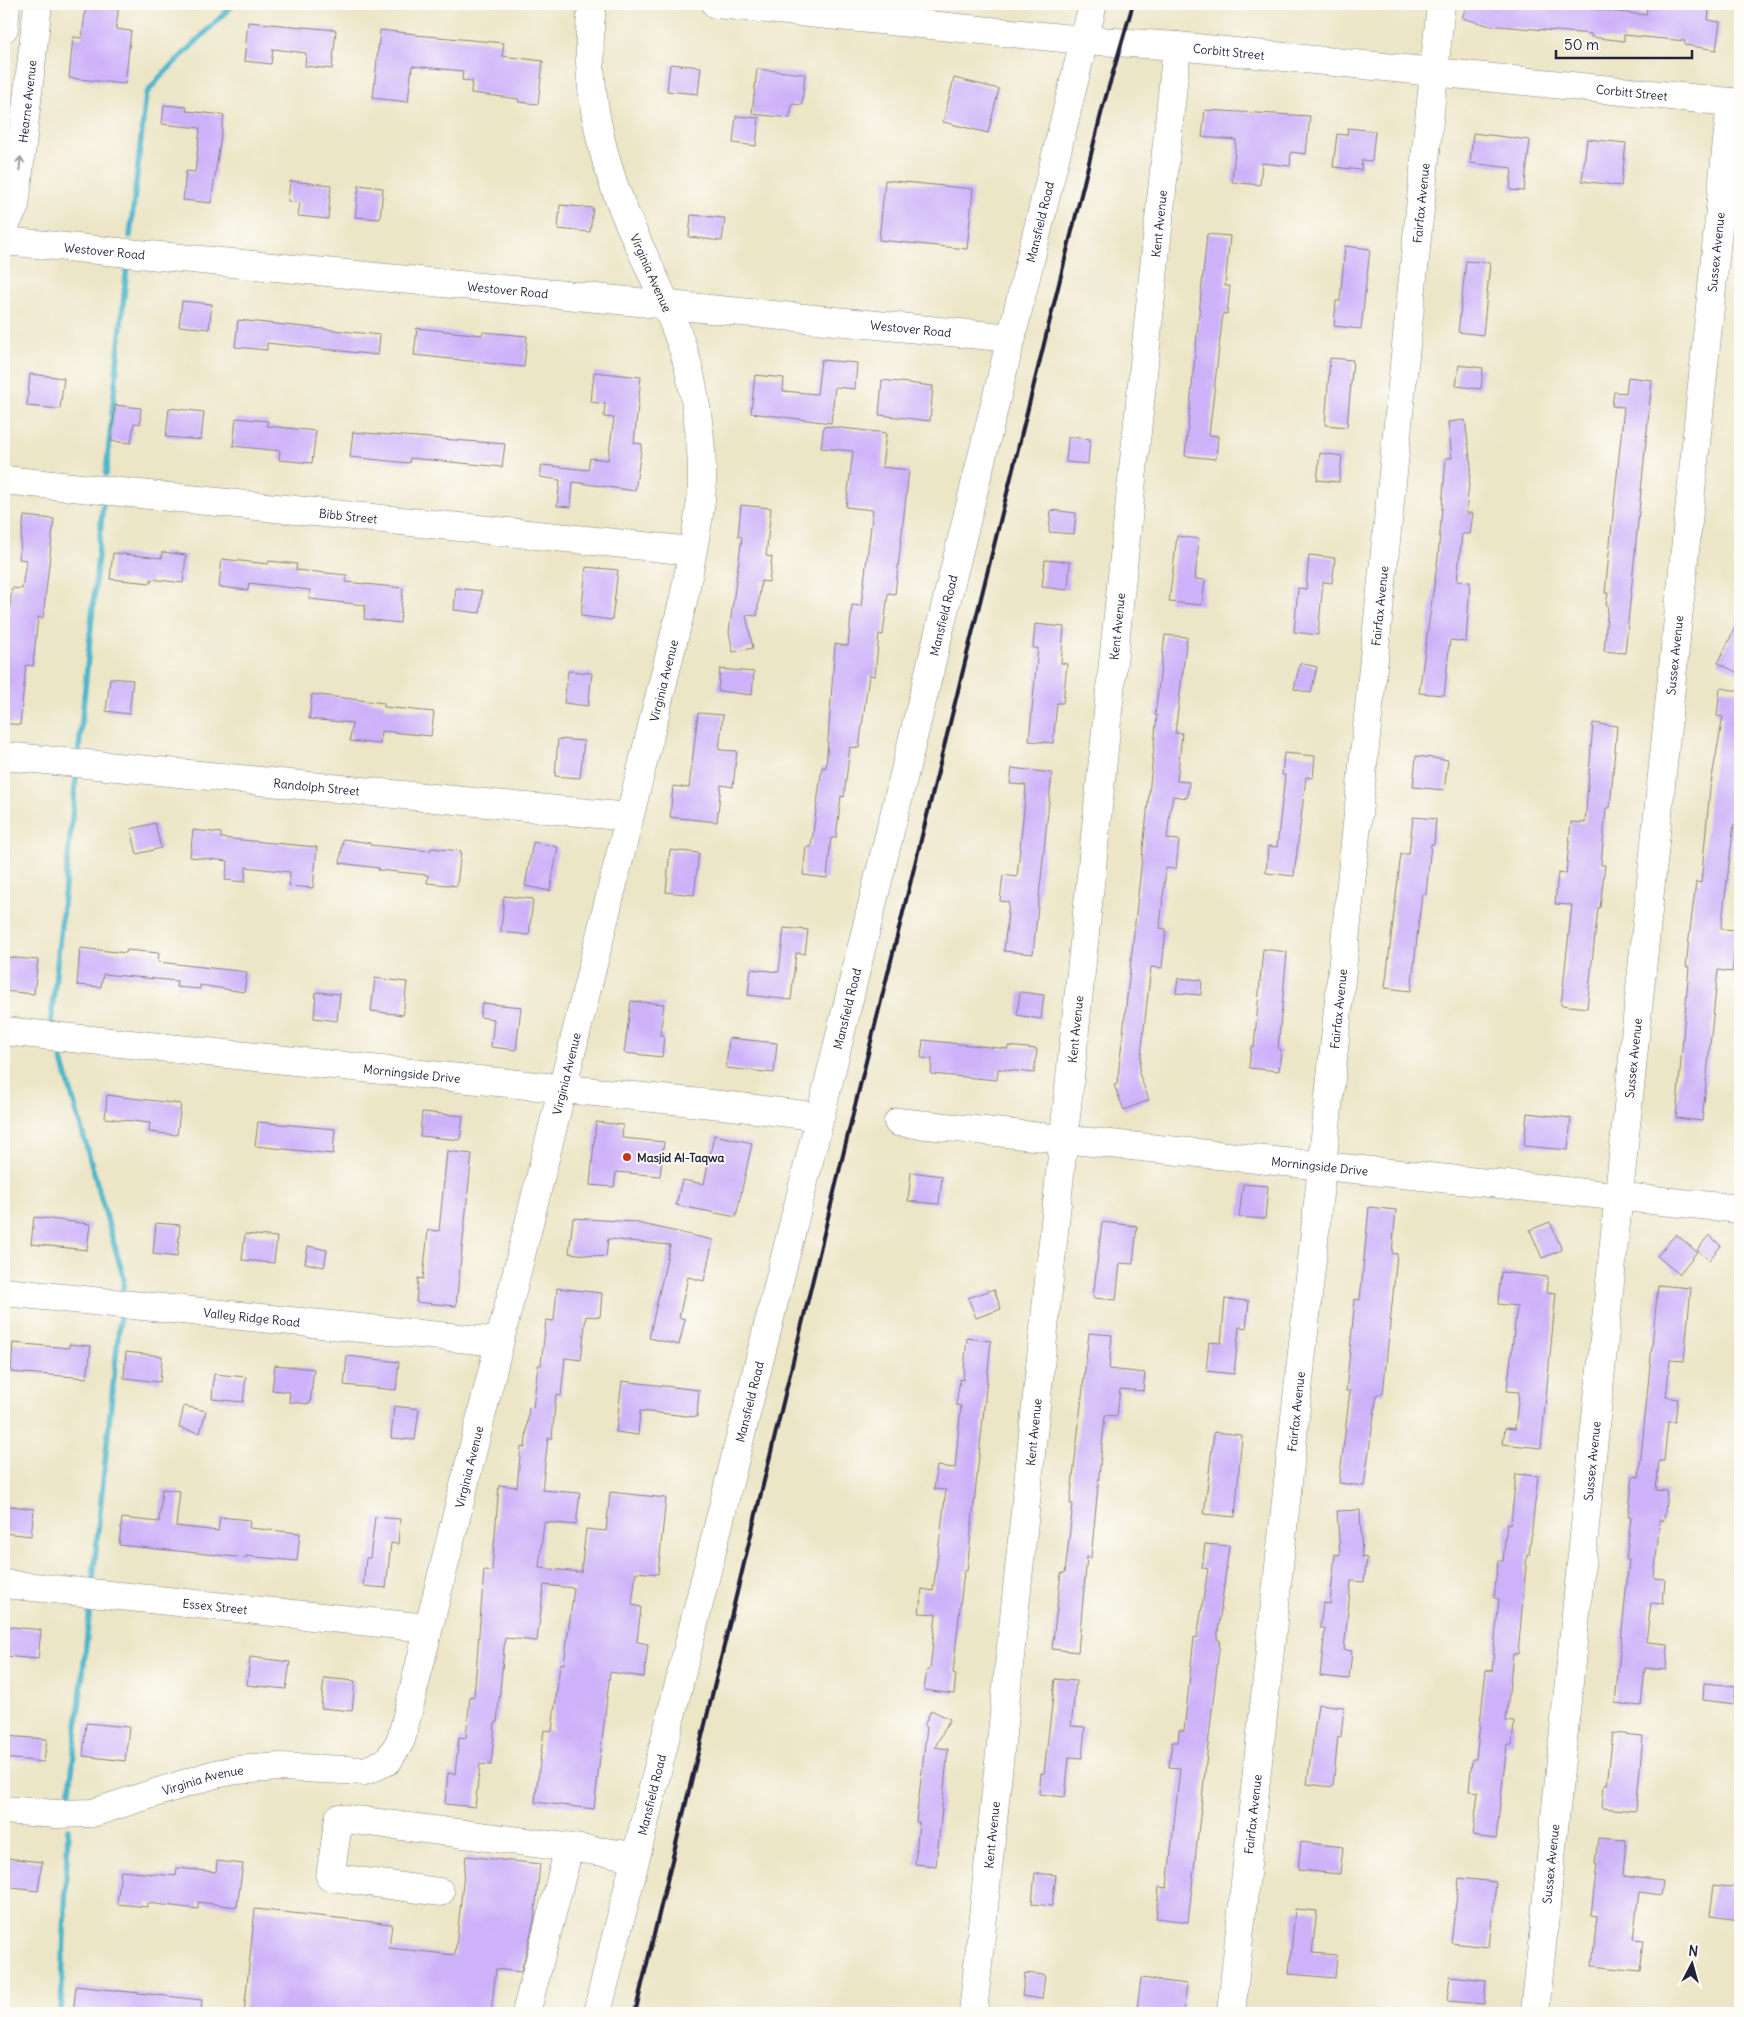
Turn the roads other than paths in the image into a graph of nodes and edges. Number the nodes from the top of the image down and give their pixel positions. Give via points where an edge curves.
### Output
1 (6, 4) edge
2 (38, 4) edge
3 (592, 4) edge
4 (716, 4) edge
5 (1093, 4) edge
6 (1441, 4) edge
7 (4, 28) edge
8 (1083, 40) junction
9 (1177, 46) junction
10 (1434, 72) junction
11 (1736, 103) edge
12 (4, 227) edge
13 (4, 241) edge
14 (665, 304) junction
15 (1012, 338) junction
16 (4, 480) edge
17 (692, 551) junction
18 (4, 756) edge
19 (629, 818) junction
20 (4, 1031) edge
21 (560, 1089) junction
22 (820, 1117) junction
23 (898, 1122) dead end
24 (1064, 1139) junction
25 (1322, 1166) junction
26 (1619, 1197) junction
27 (1740, 1209) edge
28 (4, 1292) edge
29 (499, 1342) junction
30 (4, 1584) edge
31 (428, 1628) junction
32 (4, 1810) edge
33 (569, 1848) junction
34 (635, 1856) junction
35 (440, 1892) dead end
36 (526, 2013) edge
37 (597, 2013) edge
38 (973, 2013) edge
39 (1231, 2013) edge
40 (1535, 2013) edge

1 - 7 street
12 -> 2 street, Hearne Avenue via 15,206
3 - 14 street, Virginia Avenue via 590,80 602,144 624,213
4 - 8 street, Corbitt Street
5 - 8 street, Mansfield Road
6 - 10 street, Fairfax Avenue
8 - 9 street, Corbitt Street
8 - 15 street, Mansfield Road
9 - 10 street, Corbitt Street
9 - 24 street, Kent Avenue
10 - 11 street, Corbitt Street
10 - 25 street, Fairfax Avenue
11 - 26 street, Sussex Avenue
13 - 14 street, Westover Road
14 - 15 street, Westover Road
14 - 17 street, Virginia Avenue via 682,347 696,416 701,491
15 - 22 street, Mansfield Road
16 - 17 street, Bibb Street
17 - 19 street, Virginia Avenue via 684,597
18 - 19 street, Randolph Street
19 - 21 street, Virginia Avenue
20 - 21 street, Morningside Drive
21 - 22 street, Morningside Drive
21 - 29 street, Virginia Avenue
22 - 34 street, Mansfield Road
23 - 24 street, Morningside Drive
24 - 25 street, Morningside Drive
24 - 38 street, Kent Avenue
25 - 26 street, Morningside Drive
25 - 39 street, Fairfax Avenue
26 - 27 street, Morningside Drive
26 - 40 street, Sussex Avenue
28 - 29 street, Valley Ridge Road
29 - 31 street, Virginia Avenue
30 - 31 street, Essex Street
31 - 32 street, Virginia Avenue via 401,1740 394,1753 380,1766 365,1771 280,1767 237,1770 92,1813
33 - 34 street
33 - 35 street via 339,1818 330,1877
33 - 36 street
34 - 37 street, Mansfield Road

